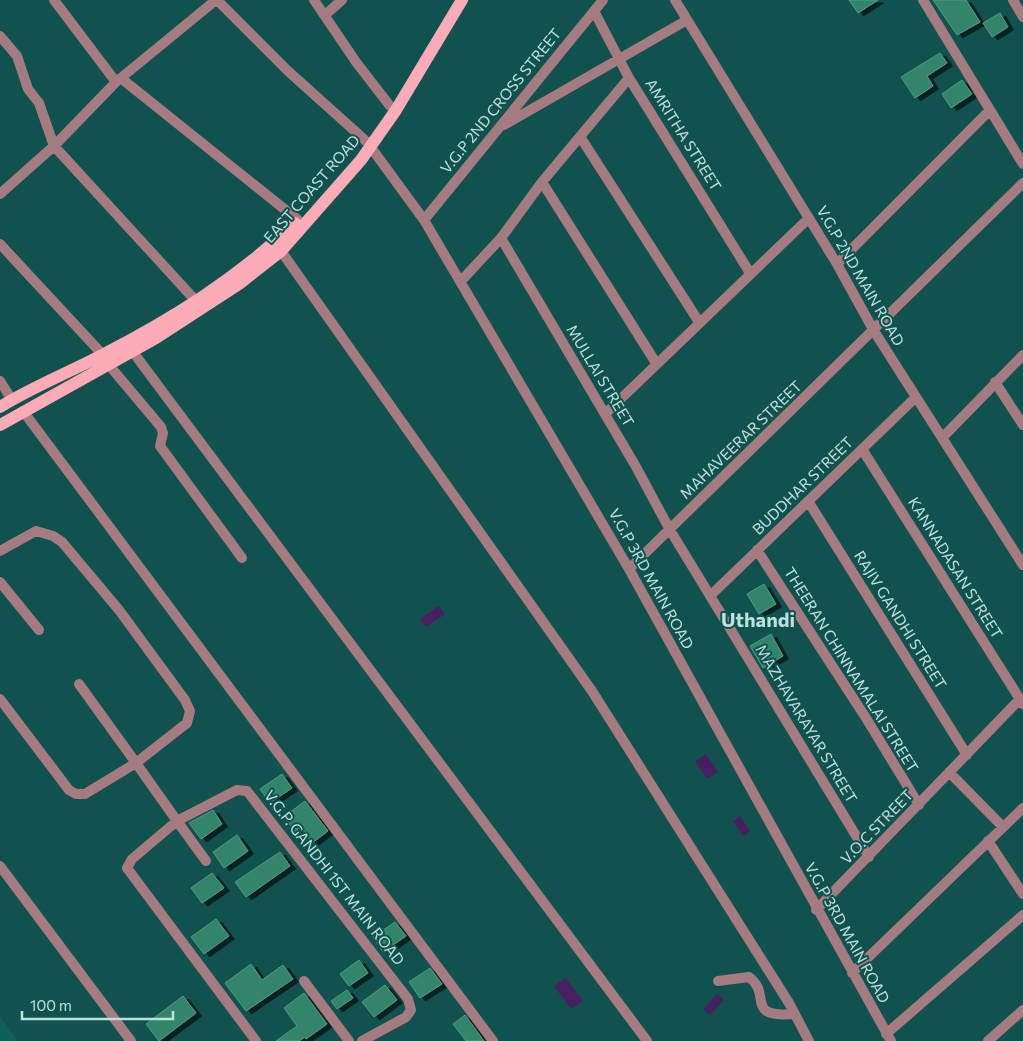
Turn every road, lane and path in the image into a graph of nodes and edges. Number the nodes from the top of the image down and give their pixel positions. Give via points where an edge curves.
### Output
1 (54, 0) edge
2 (216, 0) edge
3 (314, 0) edge
4 (342, 0) edge
5 (454, 0) edge
6 (462, 0) edge
7 (603, 0) edge
8 (675, 0) edge
9 (923, 0) edge
10 (1012, 0) edge
11 (594, 10) junction
12 (325, 15) junction
13 (1023, 16) edge
14 (687, 20) junction
15 (0, 36) edge
16 (619, 58) junction
17 (629, 78) junction
18 (119, 80) junction
19 (390, 106) junction
20 (990, 110) junction
21 (499, 128) junction
22 (581, 138) junction
23 (369, 144) junction
24 (54, 146) junction
25 (1023, 164) edge
26 (542, 182) junction
27 (1023, 183) edge
28 (0, 194) edge
29 (809, 218) junction
30 (298, 220) junction
31 (424, 220) junction
32 (501, 238) junction
33 (0, 244) edge
34 (281, 251) junction
35 (837, 264) junction
36 (750, 273) junction
37 (461, 281) junction
38 (196, 301) junction
39 (699, 322) junction
40 (874, 331) junction
41 (133, 352) junction
42 (1023, 355) edge
43 (105, 359) junction
44 (656, 363) junction
45 (0, 381) edge
46 (995, 382) junction
47 (916, 397) junction
48 (12, 400) junction
49 (0, 407) edge
50 (23, 411) junction
51 (605, 414) junction
52 (0, 425) edge
53 (1023, 425) edge
54 (943, 437) junction
55 (862, 449) junction
56 (808, 501) junction
57 (670, 530) junction
58 (758, 550) junction
59 (0, 551) edge
60 (242, 558) dead end
61 (1023, 565) edge
62 (629, 569) junction
63 (0, 582) edge
64 (710, 596) junction
65 (39, 630) dead end
66 (79, 684) dead end
67 (0, 699) edge
68 (1021, 701) edge
69 (966, 755) junction
70 (136, 763) junction
71 (948, 772) junction
72 (919, 806) junction
73 (1023, 808) edge
74 (177, 821) junction
75 (1003, 827) junction
76 (988, 841) junction
77 (869, 857) junction
78 (206, 861) dead end
79 (0, 866) edge
80 (1023, 894) edge
81 (816, 910) junction
82 (1023, 915) edge
83 (852, 973) junction
84 (304, 981) dead end
85 (718, 981) dead end
86 (1023, 1010) edge
87 (795, 1014) junction
88 (888, 1037) edge
89 (130, 1041) edge
90 (256, 1041) edge
91 (349, 1041) edge
92 (362, 1041) edge
93 (494, 1041) edge
94 (647, 1041) edge
95 (809, 1041) edge
96 (988, 1041) edge

1 - 18 street
2 - 18 street
2 - 23 street, V.G.P 3RD MAIN ROAD
3 - 12 street
4 - 12 street
5 - 19 main road, EAST COAST ROAD
6 - 23 main road, EAST COAST ROAD
7 - 11 street, V.G.P 2ND CROSS STREET
8 - 14 street, V.G.P 2ND MAIN ROAD
9 - 20 street
10 - 13 street
11 - 16 street, AMRITHA STREET
11 - 21 street, V.G.P 2ND CROSS STREET
12 - 19 street
14 - 16 street
14 - 29 street, V.G.P 2ND MAIN ROAD
15 - 24 street via 17,56
16 - 17 street, AMRITHA STREET
16 - 21 street
17 - 22 street
17 - 36 street, AMRITHA STREET
18 - 24 street
18 - 30 street
19 - 23 main road, EAST COAST ROAD
20 - 25 street
20 - 35 street
21 - 31 street, V.G.P 2ND CROSS STREET
22 - 26 street
22 - 39 street
23 - 30 main road, EAST COAST ROAD
23 - 31 street, V.G.P 3RD MAIN ROAD
23 - 34 main road, EAST COAST ROAD
24 - 28 street
24 - 38 street
26 - 32 street
26 - 44 street
27 - 40 street, MAHAVEERAR STREET
29 - 35 street, V.G.P 2ND MAIN ROAD
29 - 36 street
30 - 38 main road, EAST COAST ROAD via 235,276
31 - 37 street, V.G.P 3RD MAIN ROAD
32 - 37 street
32 - 51 street, MULLAI STREET
33 - 43 street
34 - 41 main road, EAST COAST ROAD via 239,284
34 - 87 street via 592,691
35 - 40 street, V.G.P 2ND MAIN ROAD
36 - 39 street
37 - 62 street, V.G.P 3RD MAIN ROAD
38 - 43 main road, EAST COAST ROAD
39 - 44 street
40 - 47 street, V.G.P 2ND MAIN ROAD
40 - 57 street, MAHAVEERAR STREET
41 - 43 main road, EAST COAST ROAD
41 - 94 street
42 - 46 street
43 - 48 main road
43 - 50 main road
43 - 60 street via 160,427 163,433 160,446
44 - 51 street
45 - 48 street
46 - 53 street
46 - 54 street
47 - 54 street, V.G.P 2ND MAIN ROAD
47 - 55 street, BUDDHAR STREET
48 - 49 main road
50 - 52 main road
50 - 93 street
51 - 57 street, MULLAI STREET
54 - 61 street, V.G.P 2ND MAIN ROAD
55 - 56 street, BUDDHAR STREET
55 - 68 street, KANNADASAN STREET
56 - 58 street, BUDDHAR STREET
56 - 69 street, RAJIV GANDHI STREET
57 - 62 street, MAHAVEERAR STREET
57 - 64 street, MAZHAVARAYAR STREET
58 - 64 street, BUDDHAR STREET
58 - 72 street, THEERAN CHINNAMALAI STREET
59 - 70 street via 36,531 62,542 119,610 185,700 191,715 187,723
62 - 81 street, V.G.P 3RD MAIN ROAD
63 - 65 street
64 - 77 street, MAZHAVARAYAR STREET
66 - 70 street
67 - 70 street via 69,790 76,794 85,794
68 - 69 street, V.O.C STREET
69 - 71 street, V.O.C STREET
70 - 74 street
71 - 72 street, V.O.C STREET
71 - 75 street
72 - 77 street, V.O.C STREET
73 - 75 street
74 - 78 street
74 - 90 street via 132,858 127,868
74 - 92 street, V.G.P. GANDHI 1ST MAIN ROAD via 237,790 252,795 411,1005 406,1017
75 - 76 street
76 - 80 street
76 - 83 street
77 - 81 street, V.O.C STREET
79 - 89 street
81 - 83 street, V.G.P 3RD MAIN ROAD
82 - 88 street
83 - 88 street, V.G.P 3RD MAIN ROAD
84 - 91 street
85 - 87 street via 749,977 766,1011 774,1016
86 - 96 street
87 - 95 street

